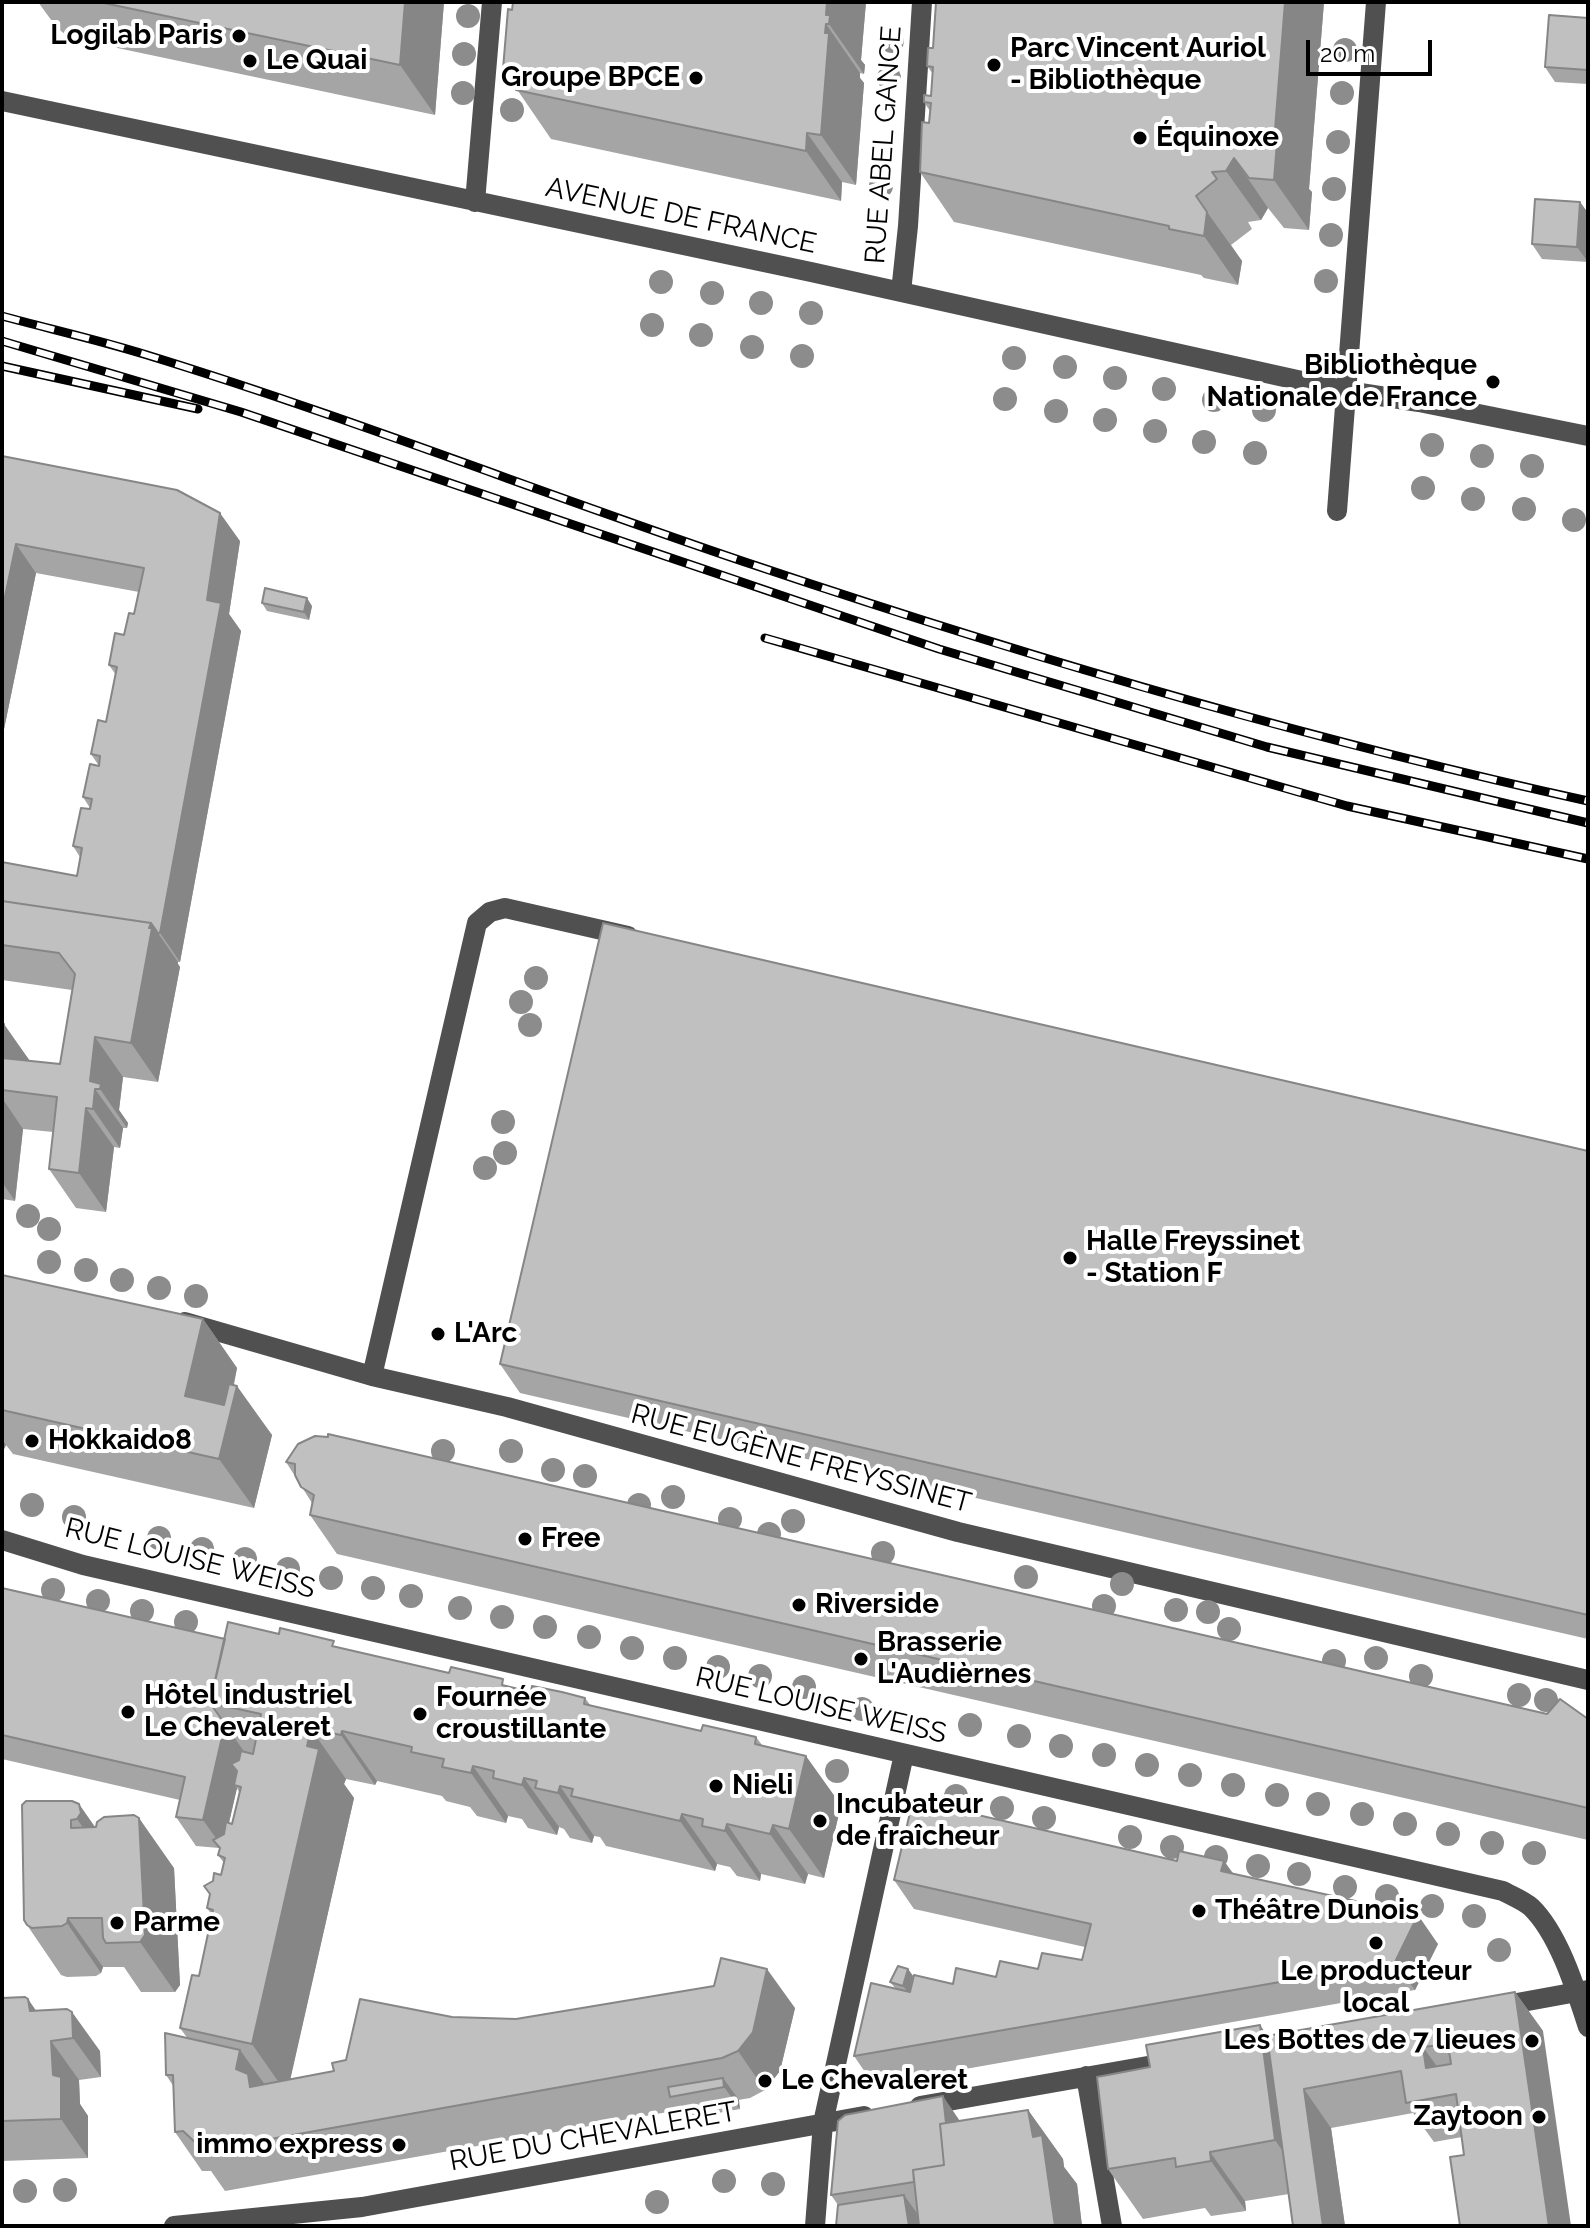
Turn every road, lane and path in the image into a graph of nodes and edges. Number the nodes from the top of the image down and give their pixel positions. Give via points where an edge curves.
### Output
1 (492, 2) edge
2 (922, 2) edge
3 (1376, 2) edge
4 (2, 101) edge
5 (475, 202) junction
6 (901, 292) junction
7 (1347, 391) junction
8 (1588, 436) edge
9 (1337, 511) dead end
10 (649, 941) edge
11 (159, 1314) edge
12 (372, 1376) junction
13 (2, 1540) edge
14 (1588, 1680) edge
15 (904, 1754) junction
16 (1582, 1991) edge
17 (1472, 2012) edge
18 (1588, 2027) edge
19 (1194, 2058) edge
20 (1086, 2076) junction
21 (823, 2123) junction
22 (174, 2226) edge
23 (815, 2226) edge
24 (1112, 2226) edge

1 - 5 street
2 - 6 street, RUE ABEL GANCE
3 - 7 street
4 - 5 street, AVENUE DE FRANCE
5 - 6 street, AVENUE DE FRANCE
6 - 7 street, AVENUE DE FRANCE
7 - 8 street, AVENUE DE FRANCE
7 - 9 street
10 - 12 street via 505,908 477,923
11 - 12 street, RUE EUGÈNE FREYSSINET
12 - 14 street, RUE EUGÈNE FREYSSINET via 507,1407 958,1532
13 - 15 street, RUE LOUISE WEISS via 83,1565
15 - 16 street, RUE LOUISE WEISS via 1503,1891 1529,1906 1549,1929
15 - 21 street
16 - 17 street
16 - 18 street, RUE LOUISE WEISS
19 - 20 street, RUE DU CHEVALERET
20 - 21 street, RUE DU CHEVALERET
20 - 24 street
21 - 22 street, RUE DU CHEVALERET via 362,2207
21 - 23 street

